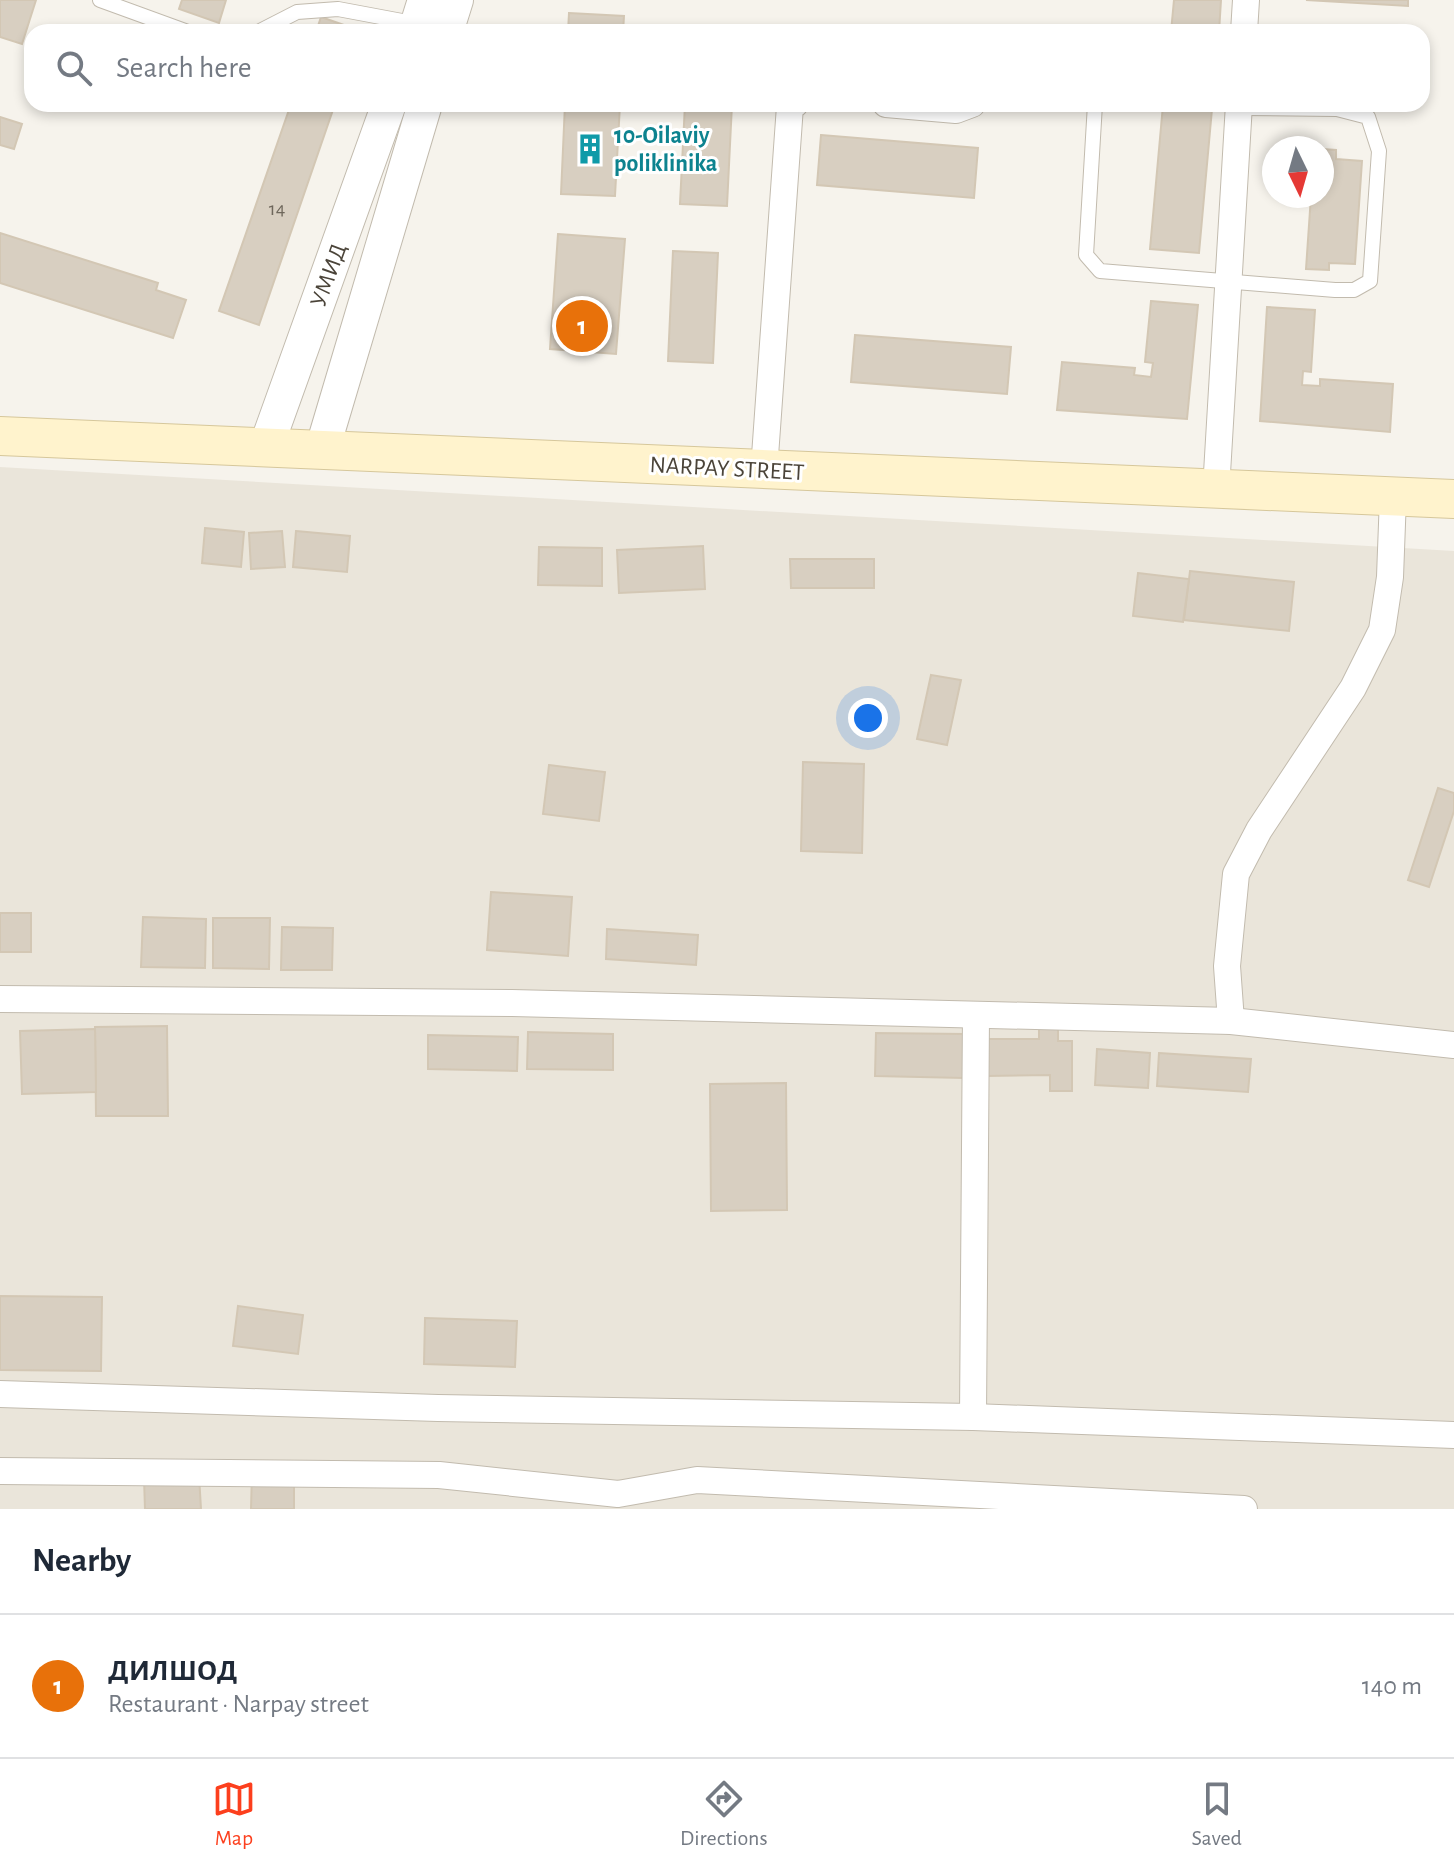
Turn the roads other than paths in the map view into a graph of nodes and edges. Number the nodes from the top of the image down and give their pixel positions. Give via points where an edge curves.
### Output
1 (100, 0) edge
2 (456, 0) edge
3 (1246, 0) edge
4 (426, 22) edge
5 (166, 24) edge
6 (274, 24) edge
7 (1244, 24) edge
8 (386, 112) edge
9 (423, 112) edge
10 (790, 112) edge
11 (1095, 112) edge
12 (1239, 112) edge
13 (1349, 112) edge
14 (1227, 281) junction
15 (0, 436) edge
16 (266, 447) junction
17 (322, 450) junction
18 (764, 470) junction
19 (1216, 490) junction
20 (1393, 497) junction
21 (1454, 499) edge
22 (0, 999) edge
23 (976, 1015) junction
24 (1231, 1021) junction
25 (1454, 1045) edge
26 (0, 1394) edge
27 (973, 1417) junction
28 (1454, 1435) edge
29 (0, 1471) edge
30 (619, 1502) edge
31 (1244, 1509) edge

1 - 5 lane
2 - 4 street
3 - 7 street
4 - 6 lane via 338,9 297,12
8 - 16 street, УМИД
9 - 17 street, УМИД
10 - 18 street
11 - 14 lane via 1086,255 1100,271
12 - 14 street
13 - 14 lane via 1368,117 1379,151 1370,281 1354,290
14 - 19 street
15 - 16 main road, NARPAY STREET
16 - 17 main road, NARPAY STREET
17 - 18 main road, NARPAY STREET
18 - 19 main road, NARPAY STREET
19 - 20 main road, NARPAY STREET
20 - 21 main road, NARPAY STREET
20 - 24 street via 1382,630 1353,688 1236,874 1227,966
22 - 23 street via 512,1003
23 - 24 street
23 - 27 street
24 - 25 street
26 - 27 street
27 - 28 street
29 - 30 street via 439,1475
30 - 31 street via 697,1480

